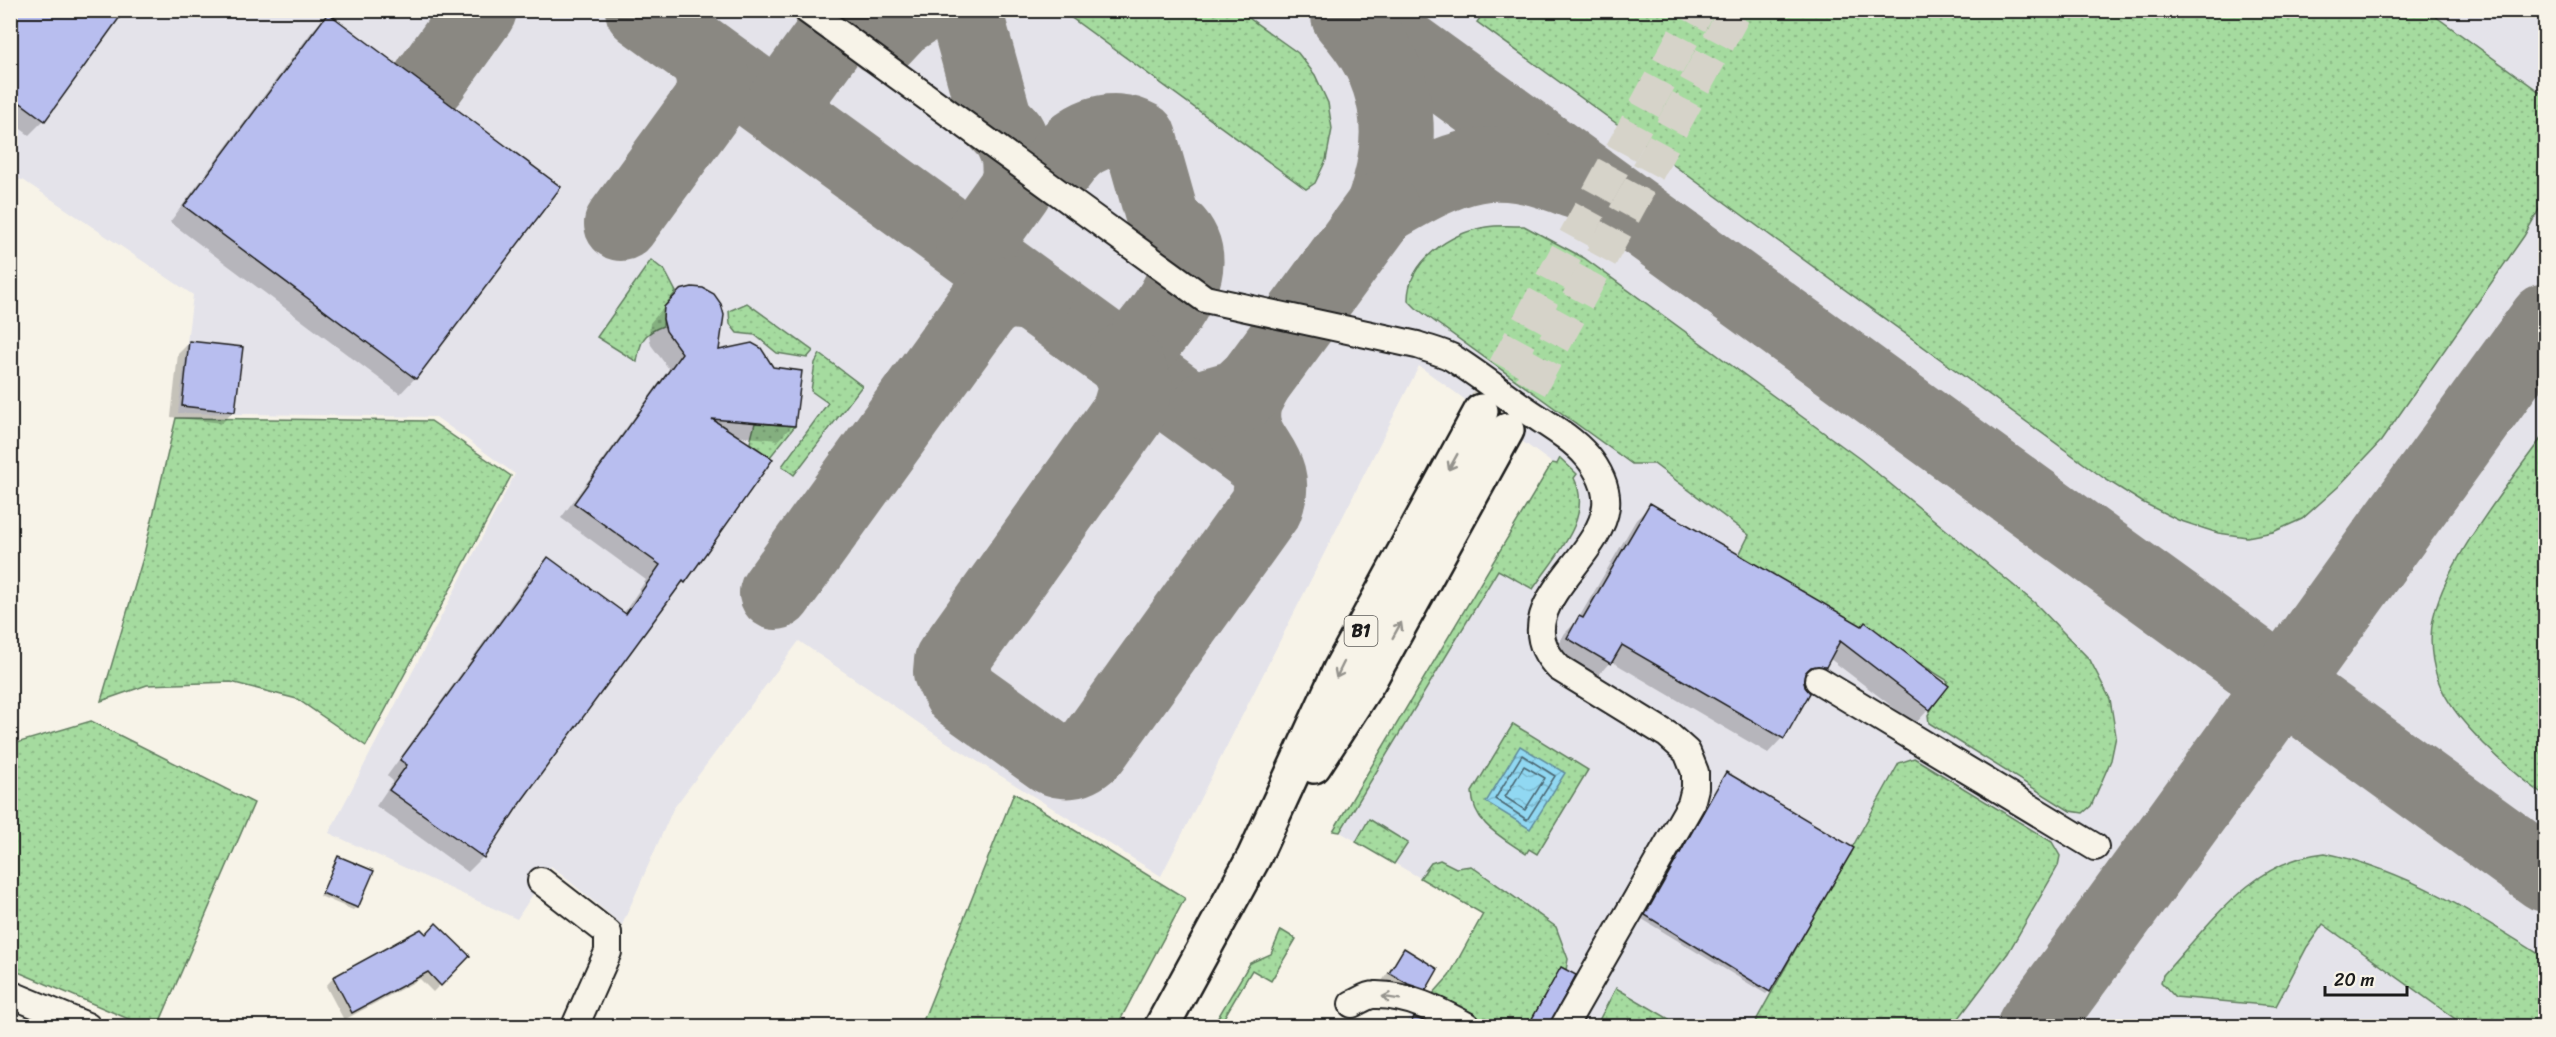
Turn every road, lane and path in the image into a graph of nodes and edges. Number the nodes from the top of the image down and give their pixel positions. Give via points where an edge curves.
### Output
1 (807, 10) edge
2 (1481, 411) tunnel mouth
3 (1507, 430) tunnel mouth
4 (1425, 513) junction
5 (1453, 528) junction
6 (1818, 680) dead end
7 (2095, 847) dead end
8 (1254, 858) junction
9 (541, 881) dead end
10 (10, 994) edge
11 (1352, 1004) dead end
12 (40, 1018) edge
13 (87, 1026) edge
14 (575, 1026) edge
15 (1162, 1026) edge
16 (1467, 1026) edge
17 (1564, 1026) edge

1 - 17 street via 1205,299 1417,345 1449,356 1568,438 1587,456 1602,478 1606,506 1597,531 1541,617 1542,644 1559,668 1668,735 1687,752 1695,772 1695,788 1690,804
2 -> 4 main road, B1
3 - 5 main road, B1
4 - 5 street
4 -> 8 main road, B1 via 1340,670
8 -> 5 main road, B1 via 1369,681
6 - 7 street
8 - 15 main road, B1
9 - 14 street via 608,933 608,952
10 - 12 street
16 -> 11 street via 1431,1007 1404,1000 1372,994
12 - 13 street

